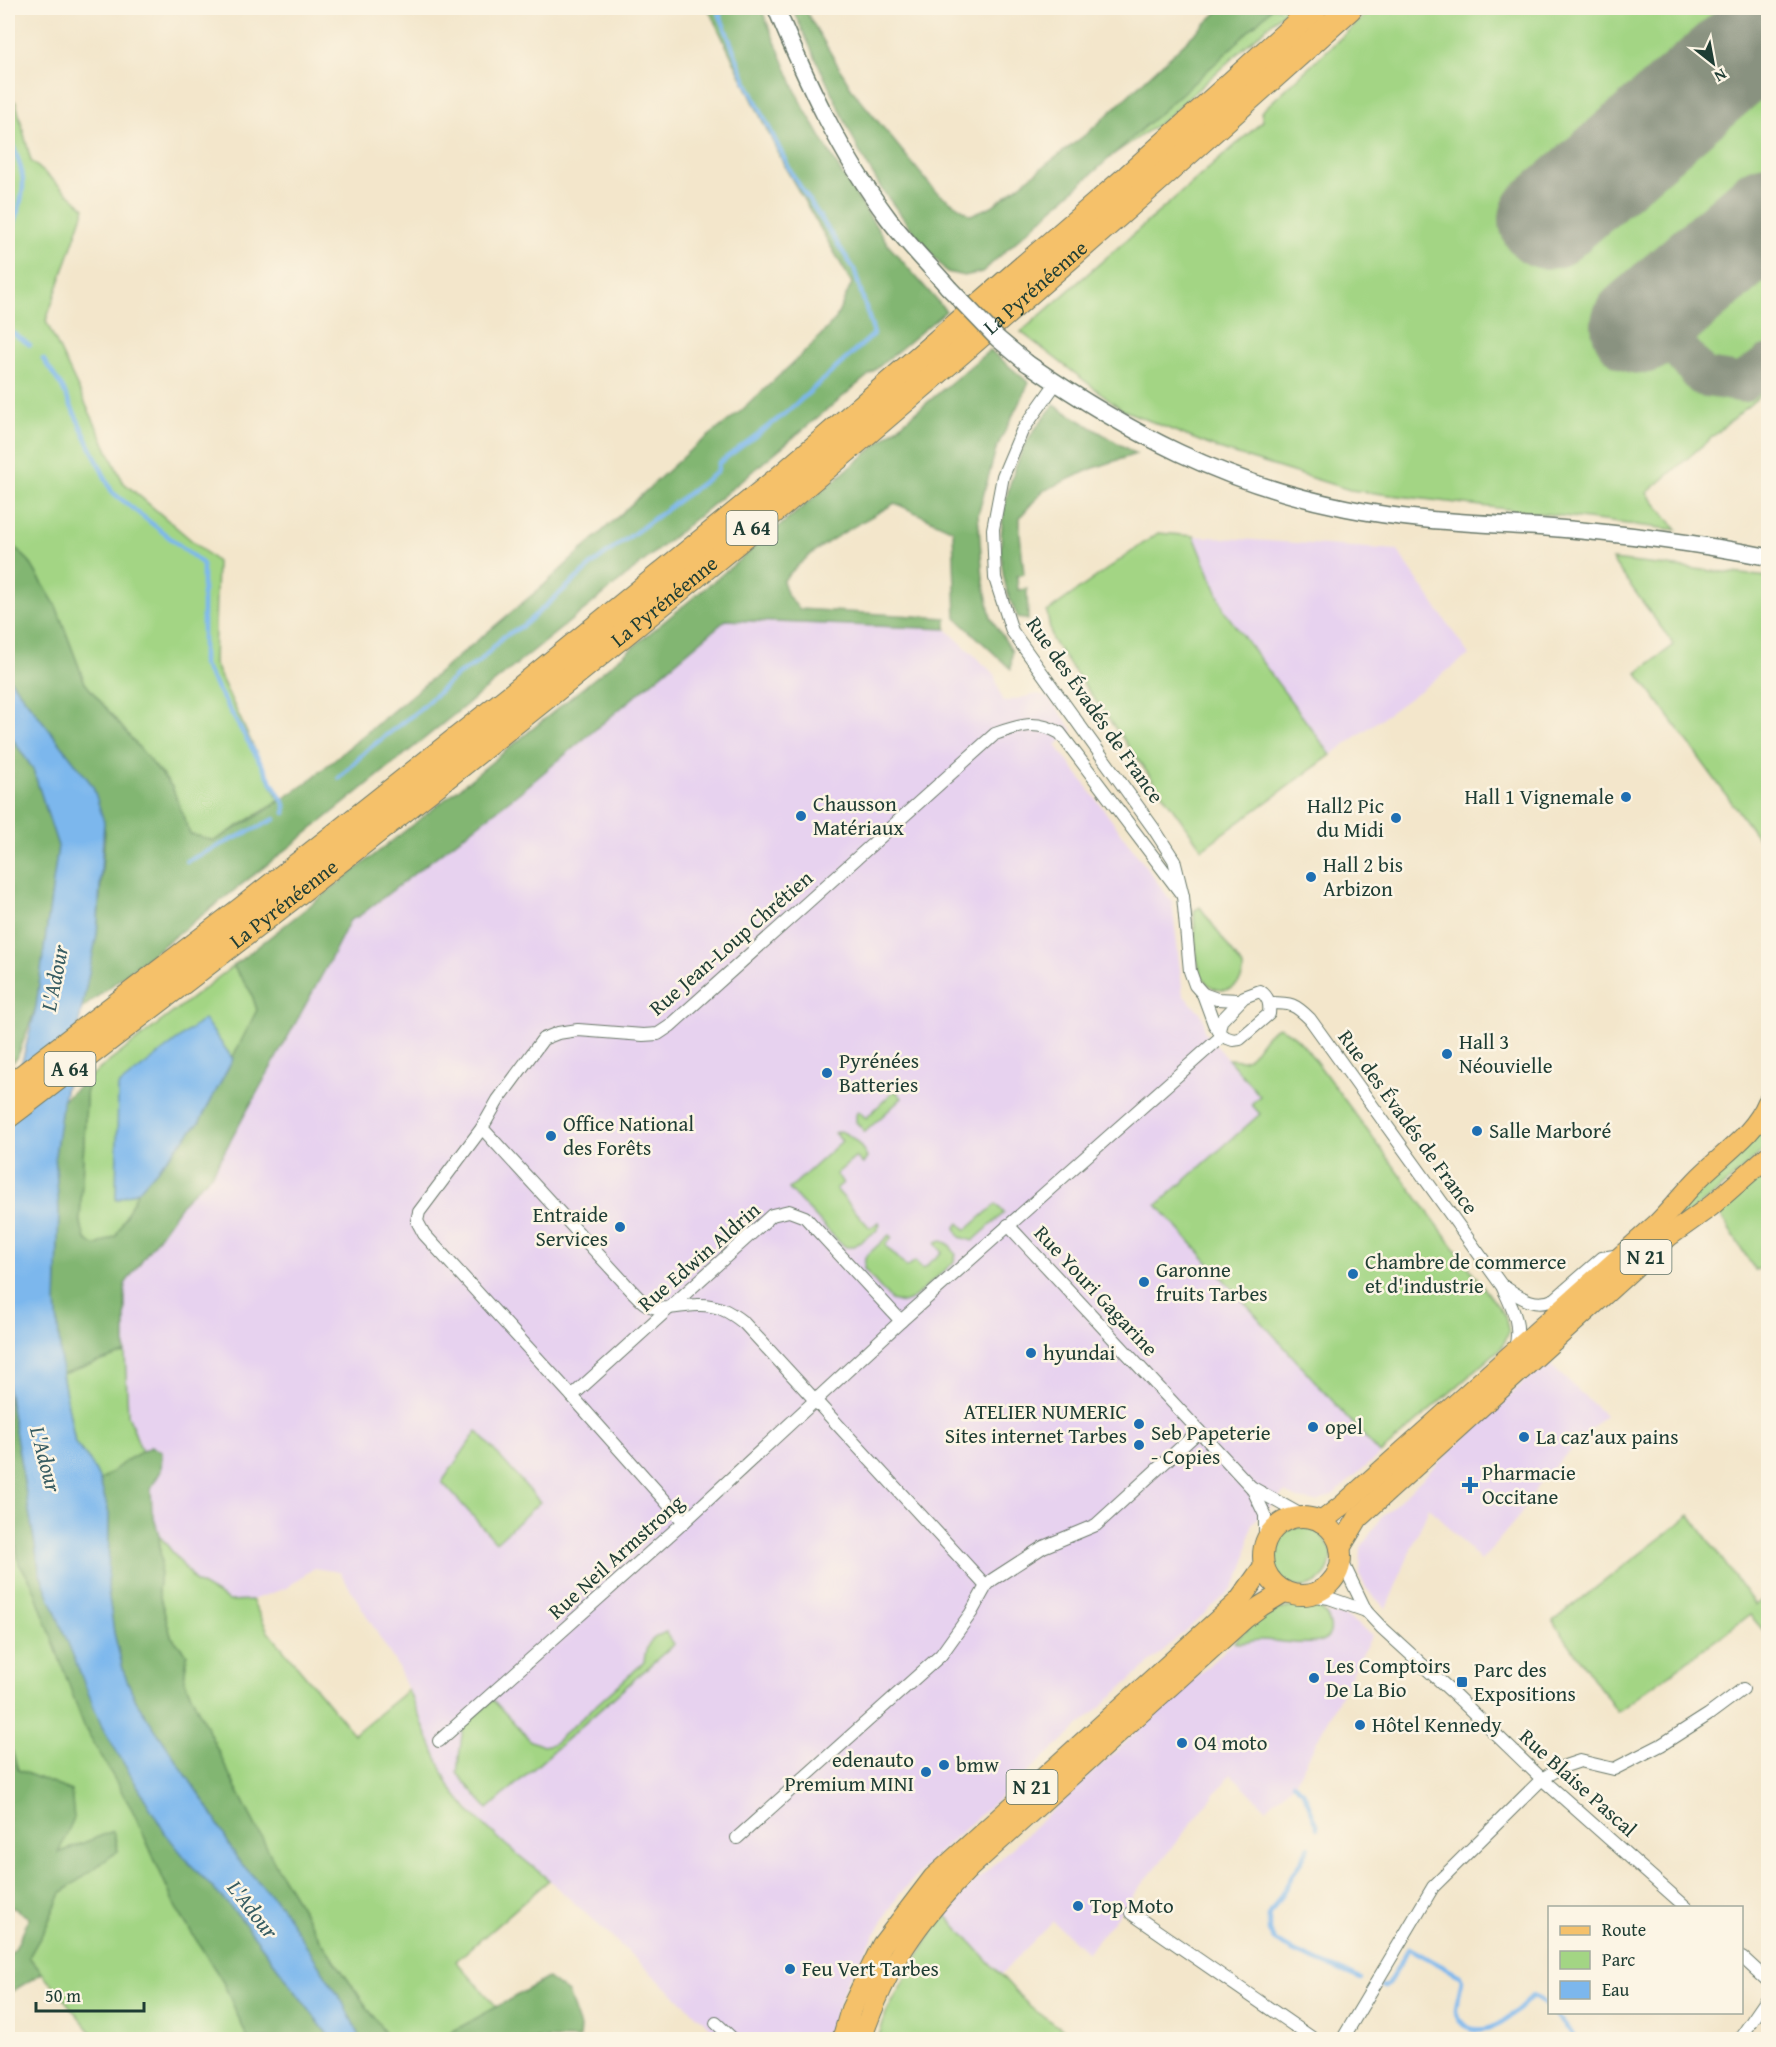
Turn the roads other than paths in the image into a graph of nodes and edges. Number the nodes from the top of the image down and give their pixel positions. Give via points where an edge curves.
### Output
1 (776, 8) edge
2 (1315, 8) edge
3 (1350, 8) edge
4 (1056, 383) junction
5 (1768, 557) edge
6 (1183, 896) junction
7 (1203, 994) junction
8 (1239, 1000) junction
9 (1270, 1003) junction
10 (126, 1012) junction
11 (1221, 1034) junction
12 (8, 1088) edge
13 (1768, 1090) edge
14 (1768, 1096) edge
15 (1768, 1102) edge
16 (8, 1116) edge
17 (482, 1128) junction
18 (1768, 1156) edge
19 (1008, 1226) junction
20 (1624, 1254) junction
21 (1502, 1286) junction
22 (670, 1308) junction
23 (902, 1321) junction
24 (1513, 1353) junction
25 (572, 1396) junction
26 (816, 1400) junction
27 (1199, 1431) junction
28 (1252, 1488) junction
29 (1312, 1519) junction
30 (684, 1522) junction
31 (1265, 1541) junction
32 (1341, 1553) junction
33 (1264, 1566) junction
34 (986, 1586) junction
35 (1284, 1592) junction
36 (1310, 1595) junction
37 (1366, 1611) junction
38 (1743, 1689) dead end
39 (439, 1741) dead end
40 (1542, 1779) junction
41 (737, 1838) dead end
42 (1685, 1906) edge
43 (1131, 1913) dead end
44 (1743, 1958) edge
45 (1768, 1981) edge
46 (1768, 1998) edge
47 (716, 2023) dead end
48 (734, 2040) edge
49 (842, 2040) edge
50 (861, 2040) edge
51 (1315, 2040) edge
52 (1342, 2040) edge
53 (1740, 2040) edge

1 - 4 street, bridge via 812,89 888,218 997,338
2 - 10 highway, La Pyrénéenne / A 64 via 1128,177 782,476
3 - 10 highway, La Pyrénéenne / A 64 via 1143,195 796,492 528,711
4 - 5 street via 1127,427 1185,456 1254,483 1347,508 1661,538
4 - 6 street, Rue des Évadés de France via 1022,431 1003,476 993,529 995,578 1012,631 1154,829 1174,860
6 - 7 street, Rue des Évadés de France via 1190,970
6 - 17 street, Rue Jean-Loup Chrétien via 1060,733 1039,725 1018,726 995,734 658,1034 578,1030 543,1039
7 - 8 street
7 - 11 street, Rue des Évadés de France
8 - 9 street, Rue des Évadés de France via 1260,991
8 - 11 street, Rue Youri Gagarine via 1221,1022
9 - 11 street via 1269,1014 1240,1039
9 - 21 street, Rue des Évadés de France via 1297,1006 1310,1019
10 - 12 highway, La Pyrénéenne / A 64
10 - 16 highway, La Pyrénéenne / A 64
11 - 19 street, Rue Youri Gagarine
13 - 14 main road
15 - 20 main road, N 21 via 1753,1128
17 - 22 street via 632,1291 647,1304
17 - 25 street, Rue Jean-Loup Chrétien via 419,1212 417,1221 424,1234
18 - 32 main road, N 21 via 1711,1206 1669,1236 1358,1518
19 - 23 street, Rue Neil Armstrong
19 - 27 street, Rue Youri Gagarine
20 - 21 street, Rue des Évadés de France via 1602,1258 1547,1303 1525,1301
20 - 24 main road, N 21
21 - 24 street, Rue des Évadés de France via 1518,1324
22 - 23 street, Rue Edwin Aldrin via 772,1215 789,1211 805,1217
22 - 25 street, Rue Edwin Aldrin
22 - 26 street via 697,1305 732,1313
23 - 26 street, Rue Neil Armstrong
24 - 29 main road, N 21 via 1344,1505
25 - 30 street
26 - 30 street, Rue Neil Armstrong
26 - 34 street
27 - 28 street, Rue Youri Gagarine
27 - 34 street via 1096,1525 1043,1546
28 - 29 street, Rue Youri Gagarine
28 - 31 street, Rue Youri Gagarine via 1265,1515
29 - 31 main road via 1287,1519
29 - 32 main road via 1330,1528
30 - 39 street, Rue Neil Armstrong
31 - 33 main road
32 - 36 main road via 1339,1571 1333,1581
32 - 37 street, Rue Blaise Pascal
33 - 35 main road via 1268,1577
33 - 49 main road, N 21 via 1239,1601 933,1878 882,1945 851,2009
34 - 41 street via 941,1655
35 - 36 main road
35 - 50 main road, N 21 via 1244,1619 942,1896 900,1951
36 - 37 street, Rue Blaise Pascal
37 - 40 street, Rue Blaise Pascal
38 - 40 street via 1661,1745 1614,1769 1580,1761
40 - 42 street, Rue Blaise Pascal
40 - 52 street via 1432,1887
43 - 51 street
44 - 45 street
46 - 53 street
47 - 48 street

